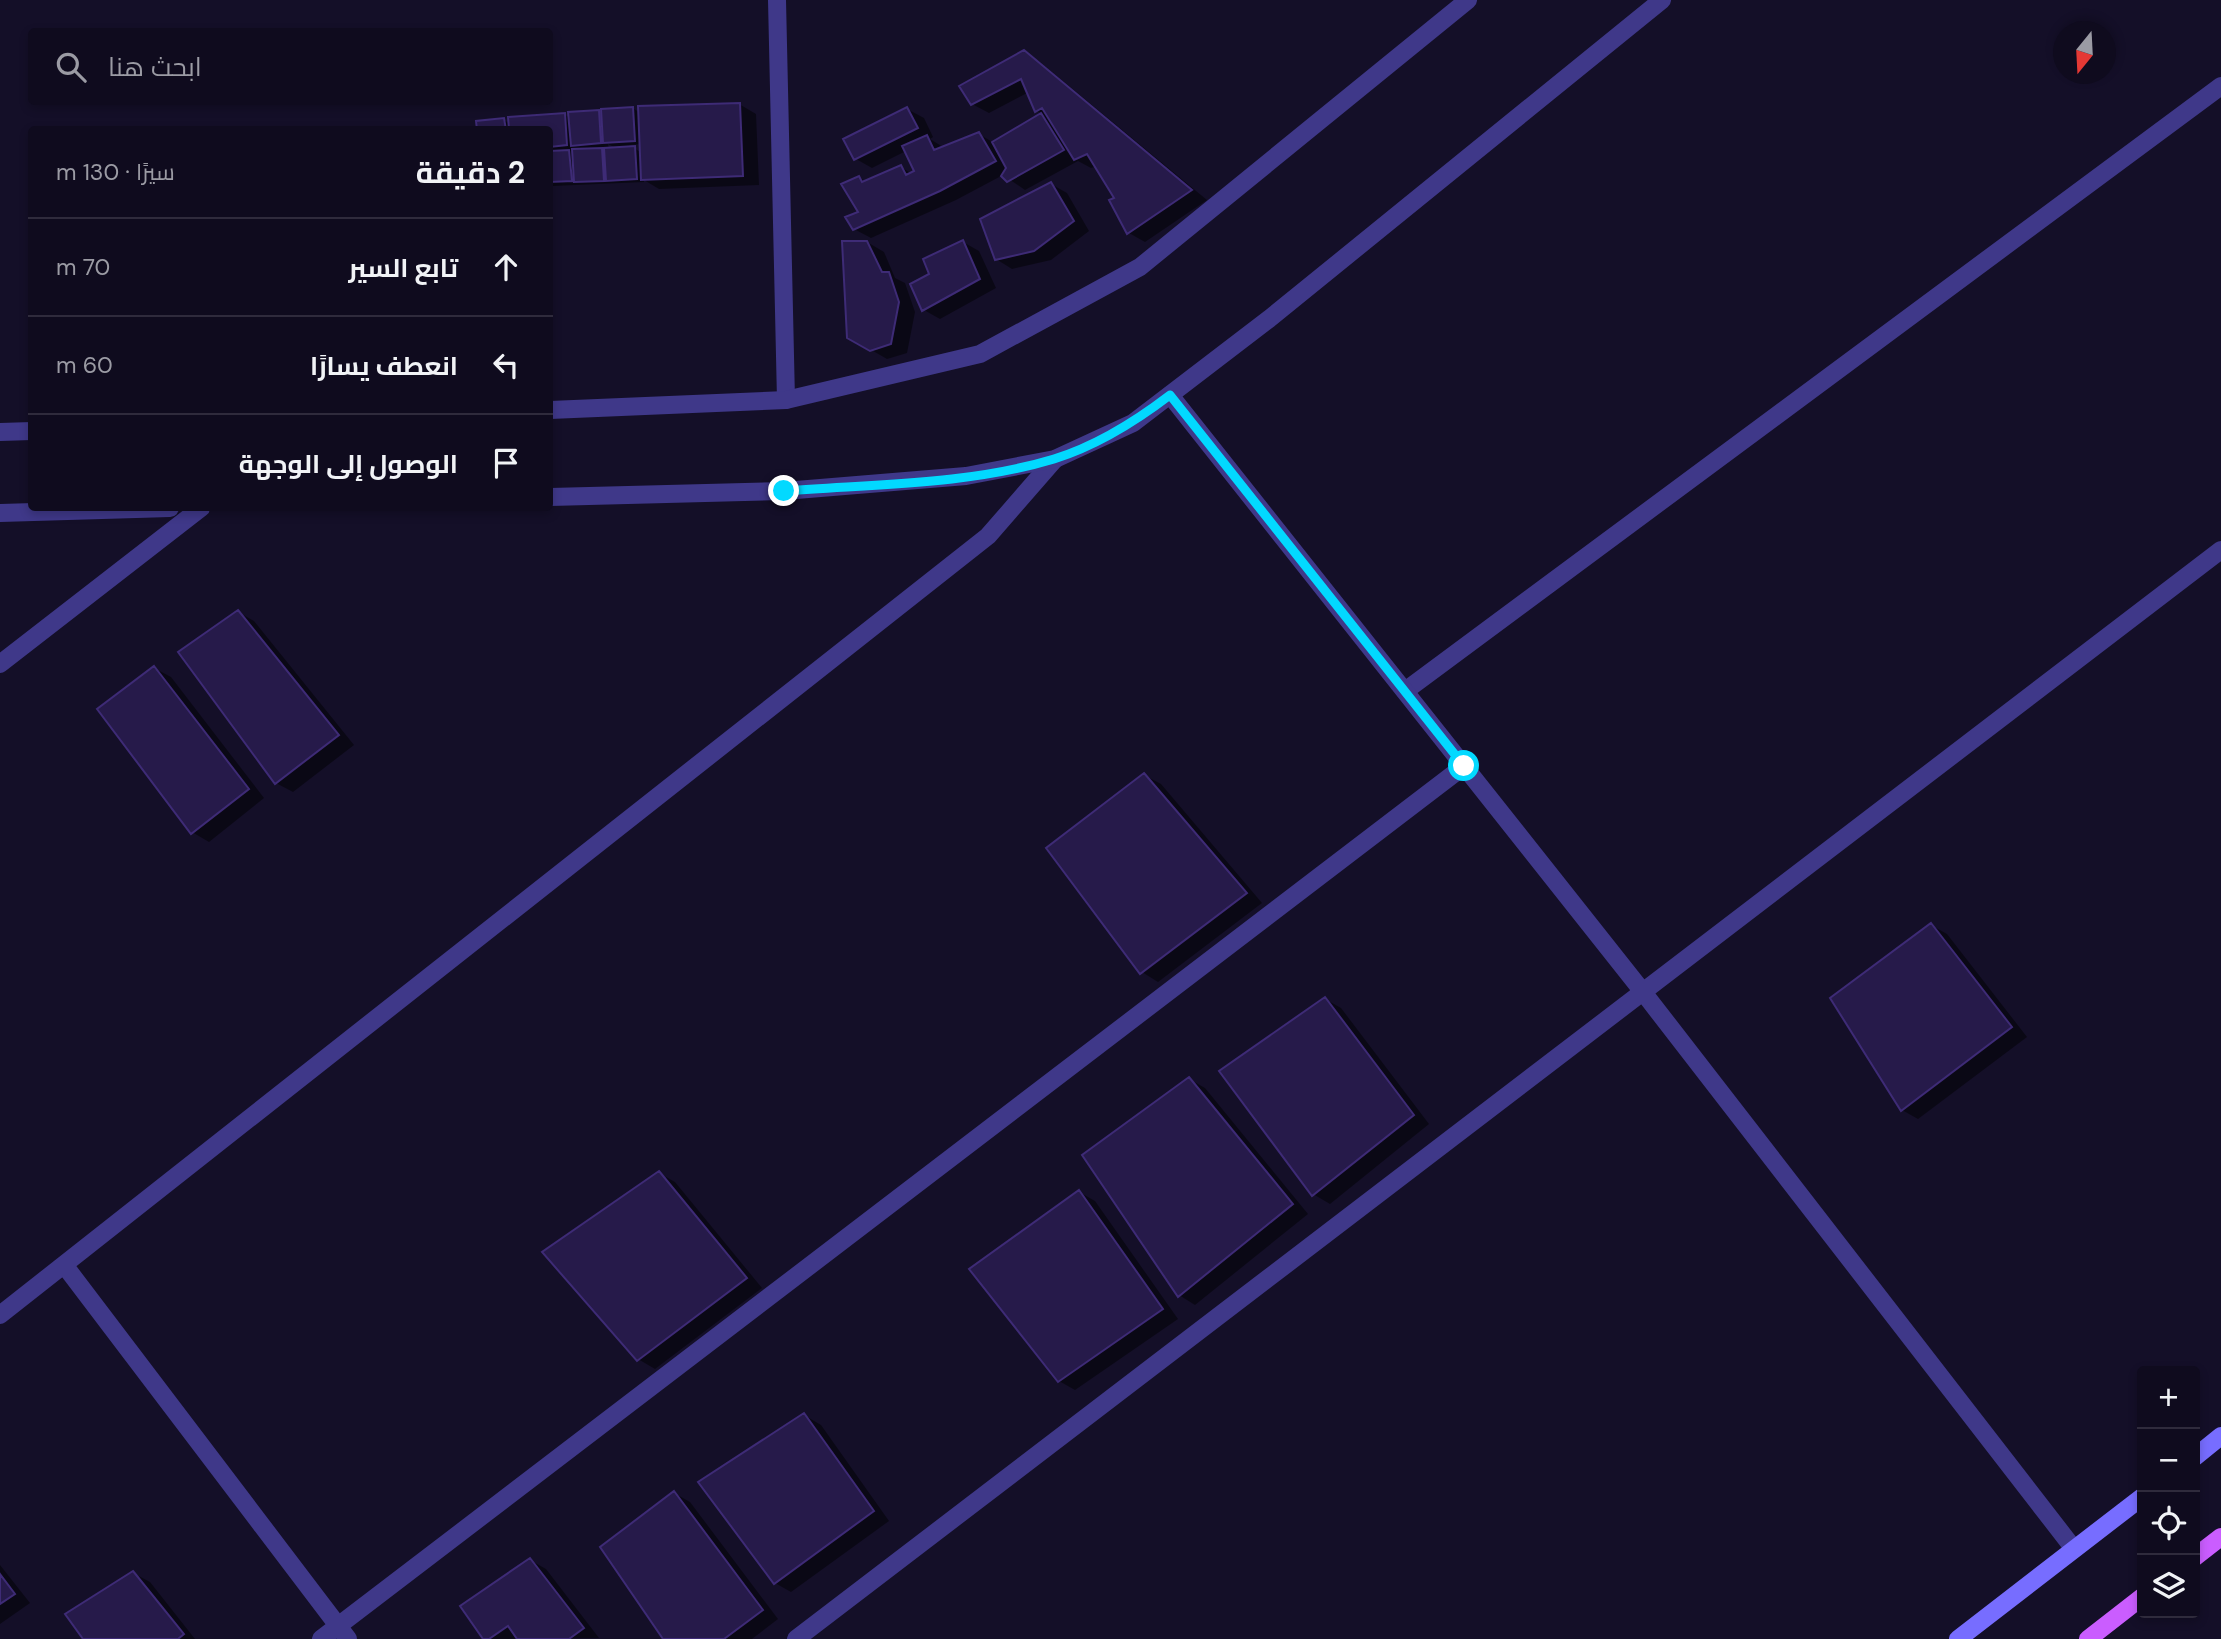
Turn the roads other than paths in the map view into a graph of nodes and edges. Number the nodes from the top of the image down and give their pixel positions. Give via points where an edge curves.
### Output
1 (777, 0) edge
2 (1468, 0) edge
3 (1662, 0) edge
4 (2221, 86) edge
5 (1170, 395) junction
6 (786, 400) junction
7 (553, 410) edge
8 (28, 431) edge
9 (0, 432) edge
10 (1055, 459) junction
11 (553, 497) edge
12 (68, 511) edge
13 (197, 511) edge
14 (0, 513) edge
15 (2221, 550) edge
16 (0, 664) edge
17 (1405, 691) junction
18 (1464, 766) junction
19 (1643, 992) junction
20 (65, 1266) junction
21 (0, 1315) edge
22 (2221, 1436) edge
23 (2200, 1453) edge
24 (2137, 1501) edge
25 (2221, 1537) edge
26 (2074, 1549) junction
27 (2198, 1555) edge
28 (2137, 1601) edge
29 (343, 1632) edge
30 (321, 1639) edge
31 (796, 1639) edge
32 (1958, 1639) edge
33 (2088, 1639) edge

1 - 6 street
2 - 6 street via 1140,267 980,354
3 - 5 street
4 - 17 street
5 - 10 street via 1133,423
5 - 17 street
6 - 7 street
8 - 9 street
10 - 11 street via 966,476 784,491
10 - 20 street via 988,536
12 - 14 street
13 - 16 street
15 - 19 street
17 - 18 street
18 - 19 street
18 - 29 street
19 - 26 street
19 - 31 street
20 - 21 street
20 - 29 street
22 - 23 main road
24 - 26 main road
25 - 27 main road
26 - 32 main road
28 - 33 main road
29 - 30 street

